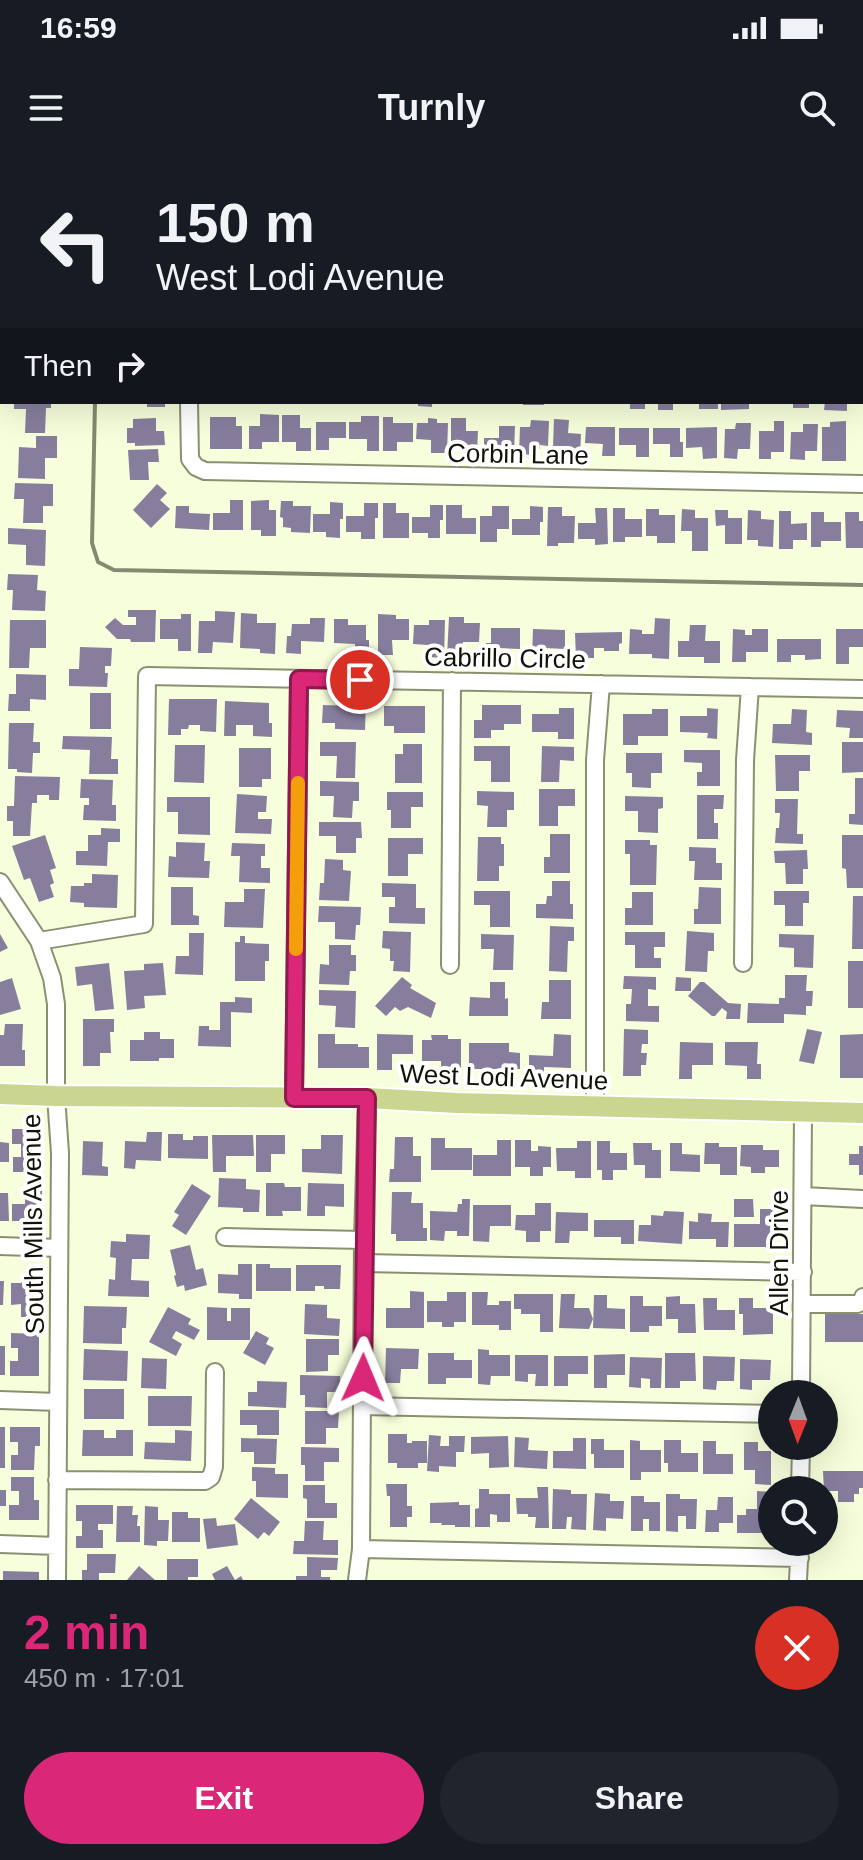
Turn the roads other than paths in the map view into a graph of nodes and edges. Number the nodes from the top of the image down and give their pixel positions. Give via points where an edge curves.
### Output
1 (189, 404) edge
2 (863, 484) edge
3 (299, 679) junction
4 (452, 681) junction
5 (601, 684) junction
6 (750, 687) junction
7 (863, 689) edge
8 (0, 882) edge
9 (39, 941) junction
10 (743, 963) dead end
11 (450, 965) dead end
12 (0, 1094) edge
13 (56, 1096) junction
14 (294, 1098) junction
15 (367, 1098) junction
16 (595, 1107) junction
17 (803, 1112) junction
18 (863, 1113) edge
19 (803, 1196) junction
20 (863, 1199) edge
21 (225, 1237) dead end
22 (363, 1240) junction
23 (0, 1246) edge
24 (59, 1248) junction
25 (364, 1263) junction
26 (803, 1272) junction
27 (863, 1297) edge
28 (803, 1304) junction
29 (215, 1372) dead end
30 (801, 1380) edge
31 (0, 1400) edge
32 (58, 1402) junction
33 (362, 1406) junction
34 (758, 1414) edge
35 (57, 1480) junction
36 (0, 1544) edge
37 (57, 1546) junction
38 (361, 1549) junction
39 (758, 1550) edge
40 (800, 1556) edge
41 (57, 1580) edge
42 (357, 1580) edge
43 (798, 1580) edge

1 - 2 street, Corbin Lane via 190,459 205,471
3 - 4 street, Cabrillo Circle
3 - 9 street, Cabrillo Circle via 147,676 144,924
3 - 14 street
4 - 5 street, Cabrillo Circle
4 - 11 street
5 - 6 street, Cabrillo Circle
5 - 16 street via 595,760
6 - 7 street, Cabrillo Circle
6 - 10 street
8 - 9 street, South Mills Avenue
9 - 13 street, South Mills Avenue via 56,1004
12 - 13 main road, West Lodi Avenue
13 - 14 main road, West Lodi Avenue
13 - 24 street, South Mills Avenue
14 - 15 main road, West Lodi Avenue
15 - 16 main road, West Lodi Avenue
15 - 22 street
16 - 17 main road, West Lodi Avenue
17 - 18 main road, West Lodi Avenue
17 - 19 street, Allen Drive
19 - 20 street
19 - 26 street, Allen Drive
21 - 22 street
22 - 25 street
23 - 24 street
24 - 32 street, South Mills Avenue
25 - 26 street
25 - 33 street
26 - 28 street, Allen Drive
27 - 28 street via 857,1304
28 - 30 street, Allen Drive
29 - 35 street via 211,1477
31 - 32 street
32 - 35 street, South Mills Avenue
33 - 34 street
33 - 38 street
35 - 37 street, South Mills Avenue
36 - 37 street
37 - 41 street, South Mills Avenue
38 - 39 street
38 - 42 street
40 - 43 street

